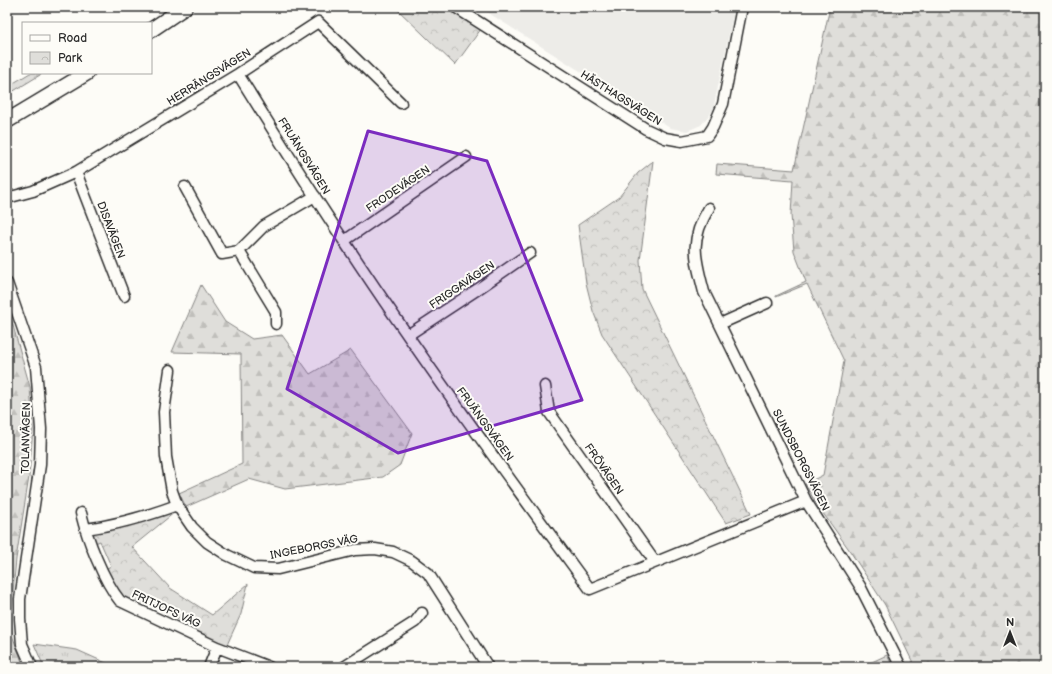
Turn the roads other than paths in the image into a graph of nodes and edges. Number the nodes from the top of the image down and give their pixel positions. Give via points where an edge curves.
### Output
1 (185, 7) edge
2 (455, 7) edge
3 (742, 7) edge
4 (152, 29) edge
5 (85, 74) edge
6 (238, 74) junction
7 (401, 103) dead end
8 (7, 121) edge
9 (466, 157) dead end
10 (76, 172) junction
11 (185, 187) dead end
12 (315, 196) junction
13 (7, 198) edge
14 (709, 208) dead end
15 (344, 241) junction
16 (239, 251) junction
17 (530, 253) dead end
18 (7, 283) edge
19 (124, 296) dead end
20 (767, 303) dead end
21 (276, 324) dead end
22 (720, 324) junction
23 (408, 335) junction
24 (170, 370) dead end
25 (545, 386) dead end
26 (806, 501) junction
27 (177, 505) junction
28 (81, 513) dead end
29 (85, 529) junction
30 (655, 562) junction
31 (422, 612) dead end
32 (217, 647) junction
33 (32, 667) edge
34 (209, 667) edge
35 (269, 667) edge
36 (344, 667) edge
37 (488, 667) edge
38 (901, 667) edge

1 - 4 main road
2 - 3 street, HÄSTHAGSVÄGEN via 646,129 665,138 682,141 707,136 713,127 723,104
5 - 8 main road
6 - 7 street, HERRÄNGSVÄGEN via 318,22
6 - 10 street, HERRÄNGSVÄGEN
6 - 12 street, FRUÄNGSVÄGEN
9 - 15 street, FRODEVÄGEN
10 - 13 street, HERRÄNGSVÄGEN via 33,191
10 - 19 street, DISAVÄGEN
11 - 16 street via 222,254
12 - 15 street, FRUÄNGSVÄGEN
12 - 16 street via 264,226
14 - 22 street, SUNDSBORGSVÄGEN via 701,222 695,245 704,292
15 - 23 street, FRUÄNGSVÄGEN
16 - 21 street via 276,312
17 - 23 street, FRIGGAVÄGEN
18 - 33 street, TOLANVÄGEN via 36,368 39,392 40,465 20,599 22,644
20 - 22 street
22 - 26 street, SUNDSBORGSVÄGEN
23 - 30 street, FRUÄNGSVÄGEN via 590,589
24 - 27 street, INGEBORGS VÄG via 164,412 166,457
25 - 30 street, FRÖVÄGEN via 549,412
26 - 30 street, FRUÄNGSVÄGEN
26 - 38 street, SUNDSBORGSVÄGEN via 860,586
27 - 29 street via 133,520
27 - 37 street, INGEBORGS VÄG via 192,527 207,542 254,568 278,569 355,550 374,549 393,552 412,561 428,573
28 - 29 street, FRITJOFS VÄG
29 - 32 street, FRITJOFS VÄG via 111,590 120,601
31 - 36 street via 415,622
32 - 34 street
32 - 35 street, FRITJOFS VÄG

